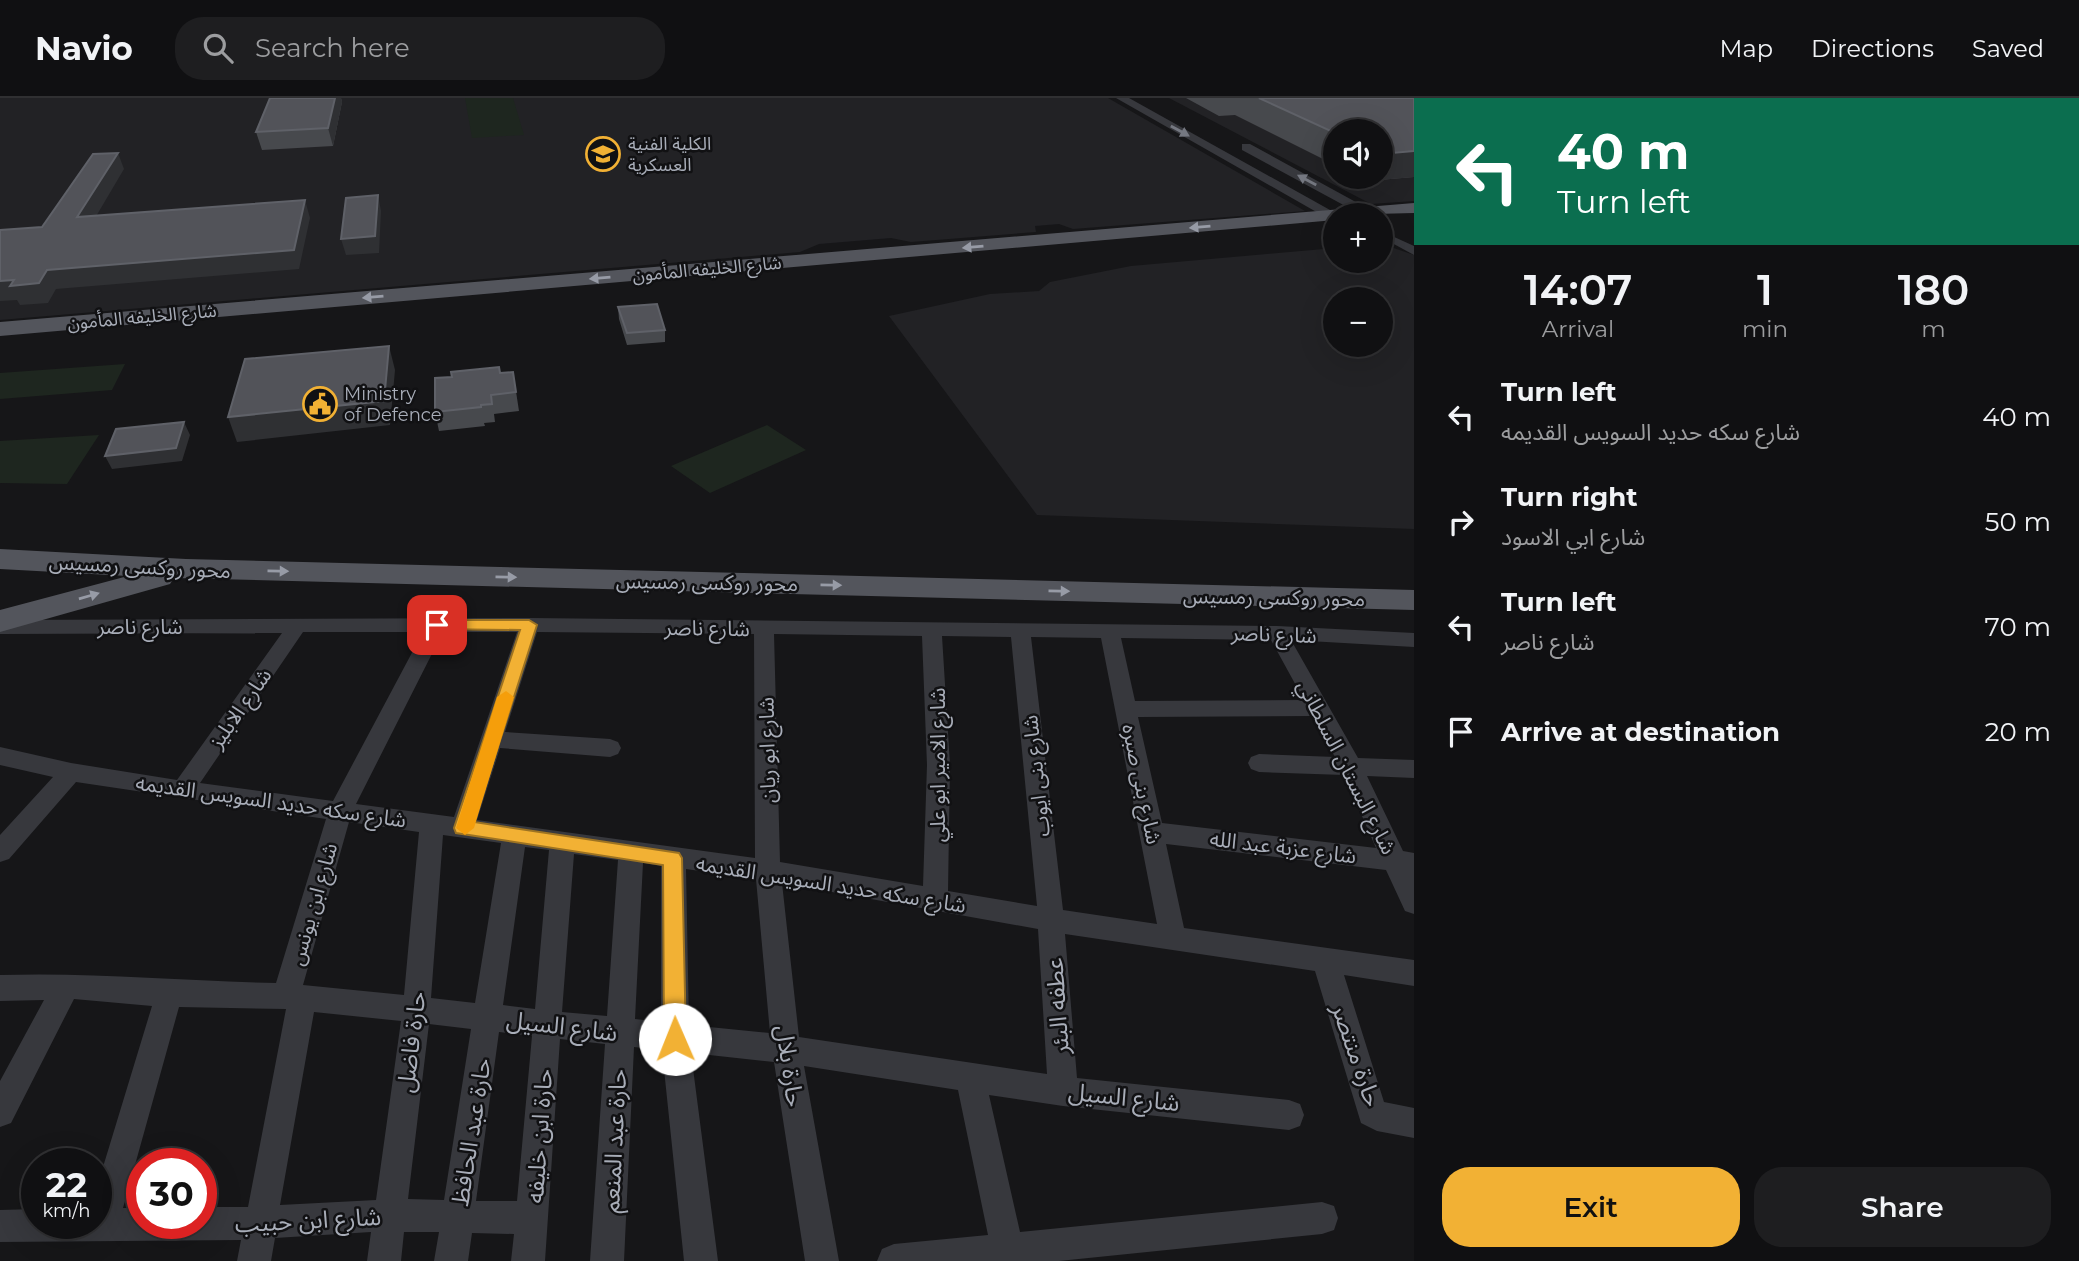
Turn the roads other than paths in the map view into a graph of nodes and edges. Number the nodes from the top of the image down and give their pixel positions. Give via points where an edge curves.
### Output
1 (1121, 98) edge
2 (1212, 149) junction
3 (1264, 156) junction
4 (1230, 159) junction
5 (1350, 203) edge
6 (1414, 208) edge
7 (1323, 210) edge
8 (1393, 210) edge
9 (1323, 216) edge
10 (1242, 223) junction
11 (1414, 231) edge
12 (1393, 233) edge
13 (1266, 238) dead end
14 (1393, 240) edge
15 (1414, 251) edge
16 (797, 262) junction
17 (812, 280) dead end
18 (0, 329) edge
19 (0, 559) edge
20 (186, 569) junction
21 (1414, 600) edge
22 (0, 621) edge
23 (437, 625) junction
24 (529, 625) junction
25 (297, 626) junction
26 (0, 627) edge
27 (764, 629) junction
28 (932, 631) junction
29 (1020, 631) junction
30 (1110, 632) junction
31 (1277, 633) junction
32 (1414, 640) edge
33 (1320, 708) junction
34 (1127, 709) junction
35 (492, 740) junction
36 (610, 748) dead end
37 (0, 756) edge
38 (1259, 763) dead end
39 (1351, 766) junction
40 (1414, 769) edge
41 (71, 772) junction
42 (183, 790) junction
43 (340, 811) junction
44 (432, 823) junction
45 (463, 828) junction
46 (1152, 832) junction
47 (514, 836) junction
48 (562, 844) junction
49 (0, 852) edge
50 (631, 853) junction
51 (673, 858) junction
52 (1404, 861) edge
53 (768, 870) junction
54 (935, 900) junction
55 (1414, 903) edge
56 (1051, 920) junction
57 (1173, 937) junction
58 (1325, 959) junction
59 (1414, 973) edge
60 (66, 986) junction
61 (0, 988) edge
62 (169, 994) junction
63 (294, 997) junction
64 (416, 1012) junction
65 (489, 1018) junction
66 (546, 1025) junction
67 (621, 1034) junction
68 (675, 1039) junction
69 (786, 1049) junction
70 (970, 1075) junction
71 (1062, 1091) junction
72 (0, 1112) edge
73 (1289, 1115) dead end
74 (1414, 1123) edge
75 (112, 1191) edge
76 (389, 1215) junction
77 (458, 1217) junction
78 (533, 1218) junction
79 (1322, 1218) dead end
80 (260, 1223) junction
81 (0, 1226) edge
82 (21, 1226) edge
83 (112, 1226) edge
84 (1009, 1255) edge
85 (254, 1261) edge
86 (384, 1261) edge
87 (451, 1261) edge
88 (528, 1261) edge
89 (607, 1261) edge
90 (701, 1261) edge
91 (822, 1261) edge
92 (894, 1261) edge

1 -> 2 street
2 - 3 street via 1244,149 1238,143
2 - 4 street
3 - 4 street via 1238,154
5 -> 3 street
4 - 7 street
6 - 8 main road, شارع الخليفه المأمون
9 - 10 main road, شارع الخليفه المأمون
10 - 13 main road
10 -> 16 main road, شارع الخليفه المأمون via 936,260
11 - 12 main road
14 - 15 street
16 - 17 main road via 816,269 818,275
16 -> 18 main road, شارع الخليفه المأمون
19 - 20 main road, محور روكسى رمسيس
20 -> 21 main road, محور روكسى رمسيس
22 -> 20 main road
23 - 24 street, شارع ناصر
23 - 25 street, شارع ناصر
23 - 43 street, شارع ابن يونس
24 - 27 street, شارع ناصر
24 - 35 street
25 - 26 street, شارع ناصر
25 - 42 street, شارع الابليز
27 - 28 street, شارع ناصر
27 - 53 street, شارع ابو ريان
28 - 29 street, شارع ناصر
28 - 54 street, شارع الامير ابو علي via 940,794
29 - 30 street, شارع ناصر
29 - 56 street, شارع بنى ايوب
30 - 31 street, شارع ناصر
30 - 34 street, شارع بنى صبره
31 - 32 street, شارع ناصر
31 - 33 street, شارع البستان السلطاني
33 - 34 street
33 - 39 street, شارع البستان السلطاني
34 - 46 street, شارع بنى صبره
35 - 36 street
35 - 45 street
37 - 41 street, شارع سكه حديد السويس القديمه
38 - 39 street
39 - 40 street
39 - 52 street, شارع البستان السلطاني
41 - 42 street, شارع سكه حديد السويس القديمه
41 - 49 street
42 - 43 street, شارع سكه حديد السويس القديمه
43 - 44 street, شارع سكه حديد السويس القديمه
43 - 63 street, شارع ابن يونس
44 - 45 street, شارع سكه حديد السويس القديمه
44 - 64 street, حارة فاضل
45 - 47 street, شارع سكه حديد السويس القديمه
46 - 52 street, شارع عزبة عبد الله
46 - 57 street, شارع بنى صبره
47 - 48 street, شارع سكه حديد السويس القديمه
47 - 65 street, حارة عبد الحافظ
48 - 50 street, شارع سكه حديد السويس القديمه
48 - 66 street, حارة ابن خليفه
50 - 51 street, شارع سكه حديد السويس القديمه
50 - 67 street, حارة عبد المنعم
51 - 53 street, شارع سكه حديد السويس القديمه
51 - 68 street
52 - 55 street, شارع البستان السلطاني
53 - 54 street, شارع سكه حديد السويس القديمه
53 - 69 street, حارة بلال
54 - 56 street, شارع سكه حديد السويس القديمه
56 - 57 street, شارع سكه حديد السويس القديمه
56 - 71 street, عطفه البئر
57 - 58 street, شارع سكه حديد السويس القديمه
58 - 59 street, شارع سكه حديد السويس القديمه
58 - 74 street, حارة منتصر via 1371,1112
60 - 61 street, شارع السيل
60 - 62 street, شارع السيل
60 - 72 street
62 - 63 street, شارع السيل
62 - 75 street
63 - 64 street, شارع السيل
63 - 80 street, شارع ابن يونس
64 - 65 street, شارع السيل
64 - 76 street, حارة فاضل
65 - 66 street, شارع السيل
65 - 77 street, حارة عبد الحافظ
66 - 67 street, شارع السيل
66 - 78 street, حارة ابن خليفه
67 - 68 street, شارع السيل
67 - 89 street, حارة عبد المنعم
68 - 69 street, شارع السيل
68 - 90 street
69 - 70 street, شارع السيل
69 - 91 street, حارة بلال
70 - 71 street, شارع السيل
70 - 84 street
71 - 73 street, شارع السيل
76 - 77 street, شارع ابن حبيب
76 - 80 street, شارع ابن حبيب
76 - 86 street, حارة فاضل
77 - 78 street, شارع ابن حبيب
77 - 87 street, حارة عبد الحافظ
78 - 88 street, حارة ابن خليفه
79 - 84 street
80 - 83 street, شارع ابن حبيب
80 - 85 street, شارع ابن يونس
81 - 82 street, شارع ابن حبيب
84 - 92 street

